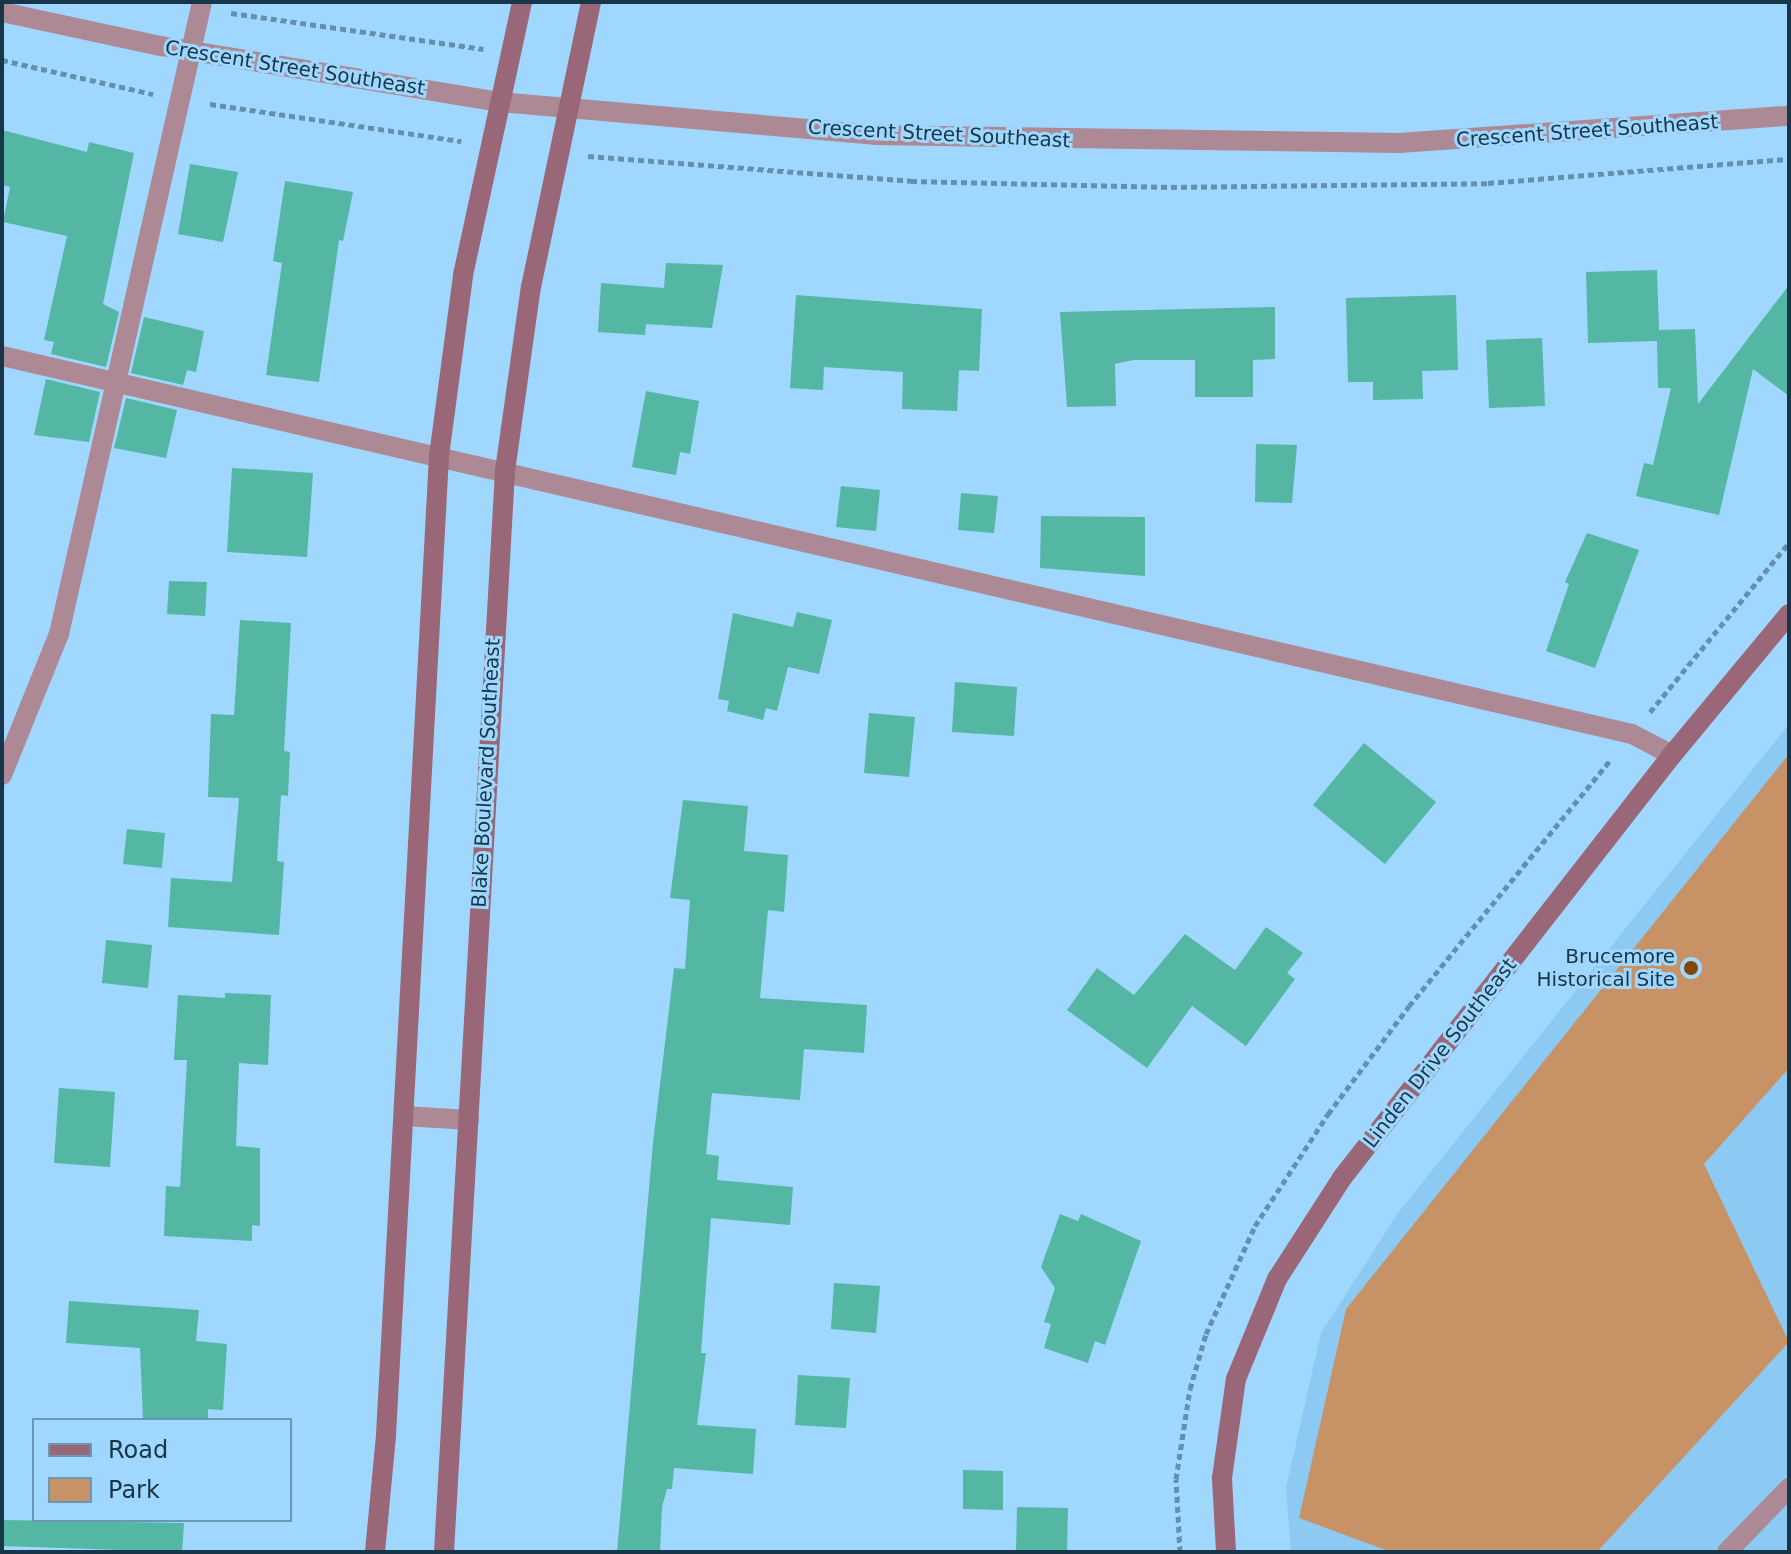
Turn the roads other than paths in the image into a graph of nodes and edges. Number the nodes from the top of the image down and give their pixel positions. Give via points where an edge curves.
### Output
1 (522, 2) edge
2 (591, 2) edge
3 (201, 5) edge
4 (2, 12) edge
5 (192, 51) junction
6 (500, 102) junction
7 (570, 105) junction
8 (1789, 116) edge
9 (2, 356) edge
10 (116, 381) junction
11 (439, 456) junction
12 (505, 471) junction
13 (1789, 614) edge
14 (1672, 755) junction
15 (2, 775) edge
16 (404, 1116) junction
17 (469, 1120) junction
18 (1789, 1488) edge
19 (375, 1552) edge
20 (444, 1552) edge
21 (1226, 1552) edge
22 (1727, 1552) edge

1 - 6 street
2 - 7 street, Blake Boulevard Southeast
3 - 5 street
4 - 5 street, Crescent Street Southeast
5 - 6 street, Crescent Street Southeast
5 - 10 street
6 - 7 street, Crescent Street Southeast
6 - 11 street via 463,275
7 - 8 street, Crescent Street Southeast via 875,135 1159,142 1399,143
7 - 12 street, Blake Boulevard Southeast via 531,287
9 - 10 street
10 - 11 street
10 - 15 street via 59,634
11 - 12 street
11 - 16 street
12 - 14 street via 1632,734
12 - 17 street, Blake Boulevard Southeast
13 - 14 street, Linden Drive Southeast
14 - 21 street, Linden Drive Southeast via 1342,1178 1277,1279 1236,1379 1222,1478
16 - 17 street
16 - 19 street
17 - 20 street, Blake Boulevard Southeast
18 - 22 street

